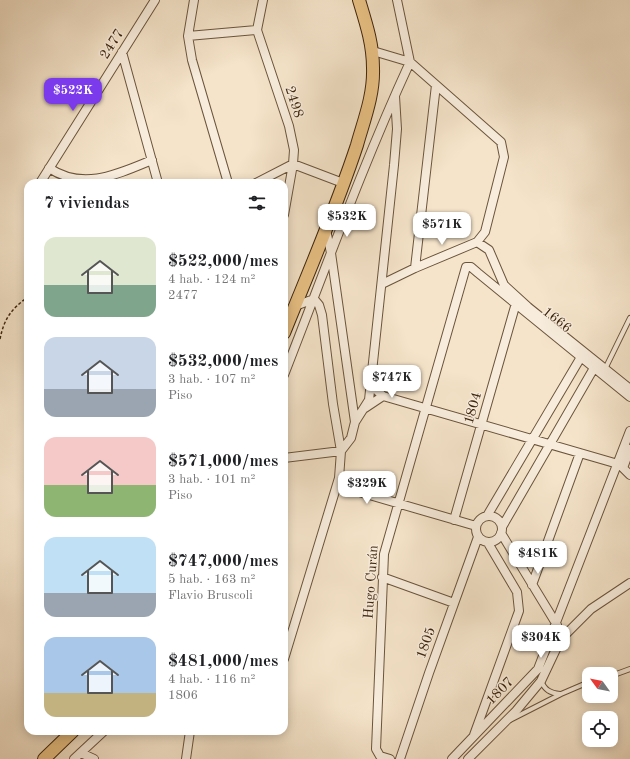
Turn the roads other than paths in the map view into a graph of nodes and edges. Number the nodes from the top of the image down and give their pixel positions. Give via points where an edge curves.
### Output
1 (154, 0) edge
2 (194, 0) edge
3 (263, 0) edge
4 (359, 0) edge
5 (397, 0) edge
6 (257, 30) junction
7 (188, 36) junction
8 (372, 51) junction
9 (122, 52) junction
10 (410, 62) junction
11 (436, 85) junction
12 (394, 95) junction
13 (152, 160) junction
14 (293, 164) junction
15 (49, 168) junction
16 (42, 179) edge
17 (157, 179) edge
18 (227, 179) edge
19 (264, 179) edge
20 (343, 183) junction
21 (288, 192) edge
22 (326, 229) junction
23 (477, 242) junction
24 (331, 253) junction
25 (466, 267) joint
26 (415, 268) junction
27 (382, 284) junction
28 (314, 299) junction
29 (516, 303) junction
30 (295, 306) junction
31 (630, 318) edge
32 (288, 323) edge
33 (581, 357) junction
34 (288, 365) edge
35 (594, 368) junction
36 (605, 369) junction
37 (371, 385) junction
38 (630, 389) edge
39 (383, 396) junction
40 (630, 397) edge
41 (364, 409) junction
42 (425, 409) junction
43 (355, 422) junction
44 (482, 425) junction
45 (630, 432) edge
46 (533, 440) junction
47 (549, 444) junction
48 (630, 449) edge
49 (341, 451) junction
50 (580, 453) junction
51 (288, 458) edge
52 (341, 461) junction
53 (620, 466) junction
54 (630, 475) edge
55 (342, 487) junction
56 (398, 504) junction
57 (331, 505) junction
58 (487, 516) junction
59 (454, 520) junction
60 (476, 526) junction
61 (501, 530) junction
62 (478, 537) junction
63 (488, 542) junction
64 (382, 577) junction
65 (630, 582) edge
66 (532, 585) junction
67 (454, 603) junction
68 (557, 625) junction
69 (288, 646) edge
70 (630, 669) edge
71 (618, 673) edge
72 (541, 681) junction
73 (582, 685) edge
74 (561, 694) junction
75 (503, 725) junction
76 (69, 735) edge
77 (100, 735) edge
78 (189, 735) edge
79 (472, 738) junction
80 (81, 753) junction
81 (44, 759) edge
82 (74, 759) edge
83 (94, 759) edge
84 (186, 759) edge
85 (390, 759) edge
86 (400, 759) edge
87 (452, 759) edge
88 (468, 759) edge

1 - 9 street, 2477
2 - 7 street
3 - 6 street, 2498
4 - 8 main road via 369,30
5 - 10 street
6 - 7 street
6 - 14 street, 2498 via 289,126 294,150
7 - 18 street via 192,60
8 - 10 street
8 - 20 main road via 372,89
9 - 13 street
9 - 15 street, 2477
10 - 11 street
10 - 12 street
11 - 23 street via 501,142 504,157 485,232
11 - 26 street
12 - 24 street
12 - 27 street via 397,129
13 - 15 street via 112,176 95,179 59,175
13 - 17 street
14 - 19 street
14 - 20 street
14 - 21 street, 2498
15 - 16 street, 2477
20 - 22 main road
22 - 24 street
22 - 30 main road
23 - 26 street
23 - 36 street via 489,250 504,285
24 - 28 street
24 - 43 street
25 - 29 street, 1666 via 471,266
25 - 42 street, Hugo Curán
26 - 27 street
27 - 37 street
28 - 30 street
28 - 34 street
28 - 49 street via 322,315
29 - 33 street, 1666
29 - 44 street, 1804
30 - 32 main road
31 - 36 lane
33 - 35 street, 1666
33 - 46 street
35 - 40 street, 1666
35 - 47 street
36 - 38 street
37 - 39 street
37 - 41 street via 369,400
39 - 41 street
39 - 42 street
41 - 43 street
42 - 44 street
42 - 56 street, Hugo Curán
43 - 49 street via 351,438
44 - 46 street
44 - 59 street, 1804
45 - 53 street, 1807
46 - 47 street
46 - 58 street
47 - 50 street
47 - 61 street
48 - 53 street
49 - 51 street
49 - 52 street
50 - 53 street
50 - 66 street
52 - 55 street via 346,473
52 - 57 street
53 - 54 street
53 - 68 street, 1807
55 - 56 street
55 - 57 street
56 - 59 street
56 - 64 street, Hugo Curán via 384,554
57 - 69 street
58 - 60 street
58 - 61 street via 496,519
59 - 60 street
60 - 62 street
61 - 63 street via 497,540
61 - 66 street
62 - 63 street
62 - 67 street, 1805
63 - 79 street via 518,595 518,615
64 - 67 street
64 - 85 street, Hugo Curán via 376,748 380,756
65 - 72 street via 592,609 566,634
66 - 68 street
67 - 86 street, 1805
68 - 79 street, 1807 via 537,672
70 - 71 lane
72 - 74 lane via 547,690
72 - 75 street
73 - 74 lane
74 - 75 lane
75 - 88 street
76 - 81 main road
77 - 80 street
78 - 84 street
79 - 87 street, 1807
80 - 82 street
80 - 83 street

